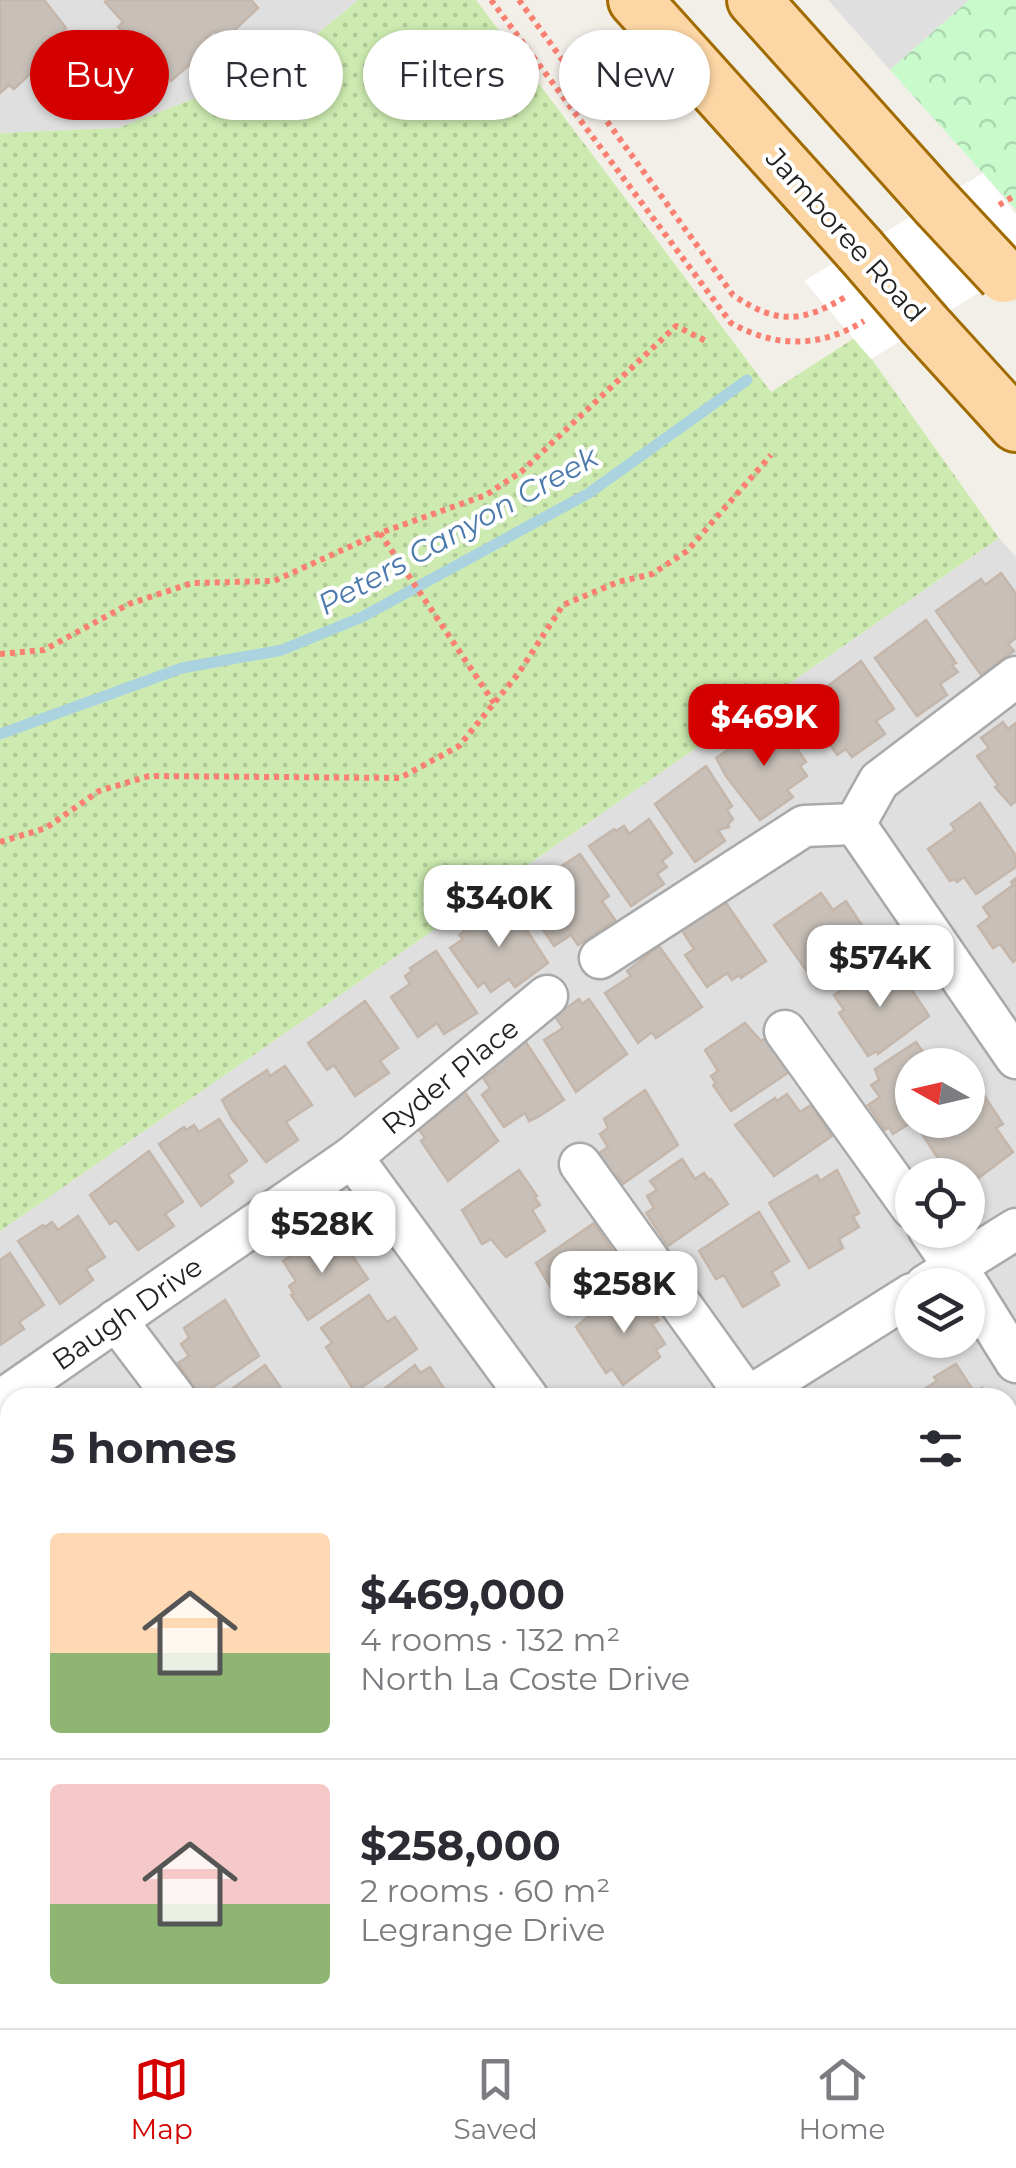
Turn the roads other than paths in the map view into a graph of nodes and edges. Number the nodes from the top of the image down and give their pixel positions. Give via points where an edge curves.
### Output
1 (635, 0) edge
2 (754, 0) edge
3 (1010, 283) edge
4 (1016, 425) edge
5 (1016, 677) edge
6 (855, 824) junction
7 (600, 958) dead end
8 (548, 996) dead end
9 (1002, 1007) edge
10 (785, 1031) dead end
11 (1016, 1058) edge
12 (352, 1157) junction
13 (580, 1164) dead end
14 (895, 1184) edge
15 (1016, 1228) edge
16 (969, 1268) edge
17 (895, 1305) edge
18 (116, 1320) junction
19 (985, 1322) edge
20 (1016, 1362) edge
21 (19, 1388) edge
22 (167, 1388) edge
23 (521, 1388) edge
24 (742, 1388) edge
25 (762, 1388) edge

1 - 4 main road, Jamboree Road, bridge
2 - 3 main road, bridge
5 - 6 street via 878,781
6 - 7 street via 804,826
6 - 9 street
8 - 12 street, Ryder Place
9 - 11 street
10 - 14 street
12 - 18 street, Baugh Drive
12 - 23 street
13 - 24 street
15 - 16 street
17 - 25 street
18 - 21 street, Baugh Drive
18 - 22 street
19 - 20 street

